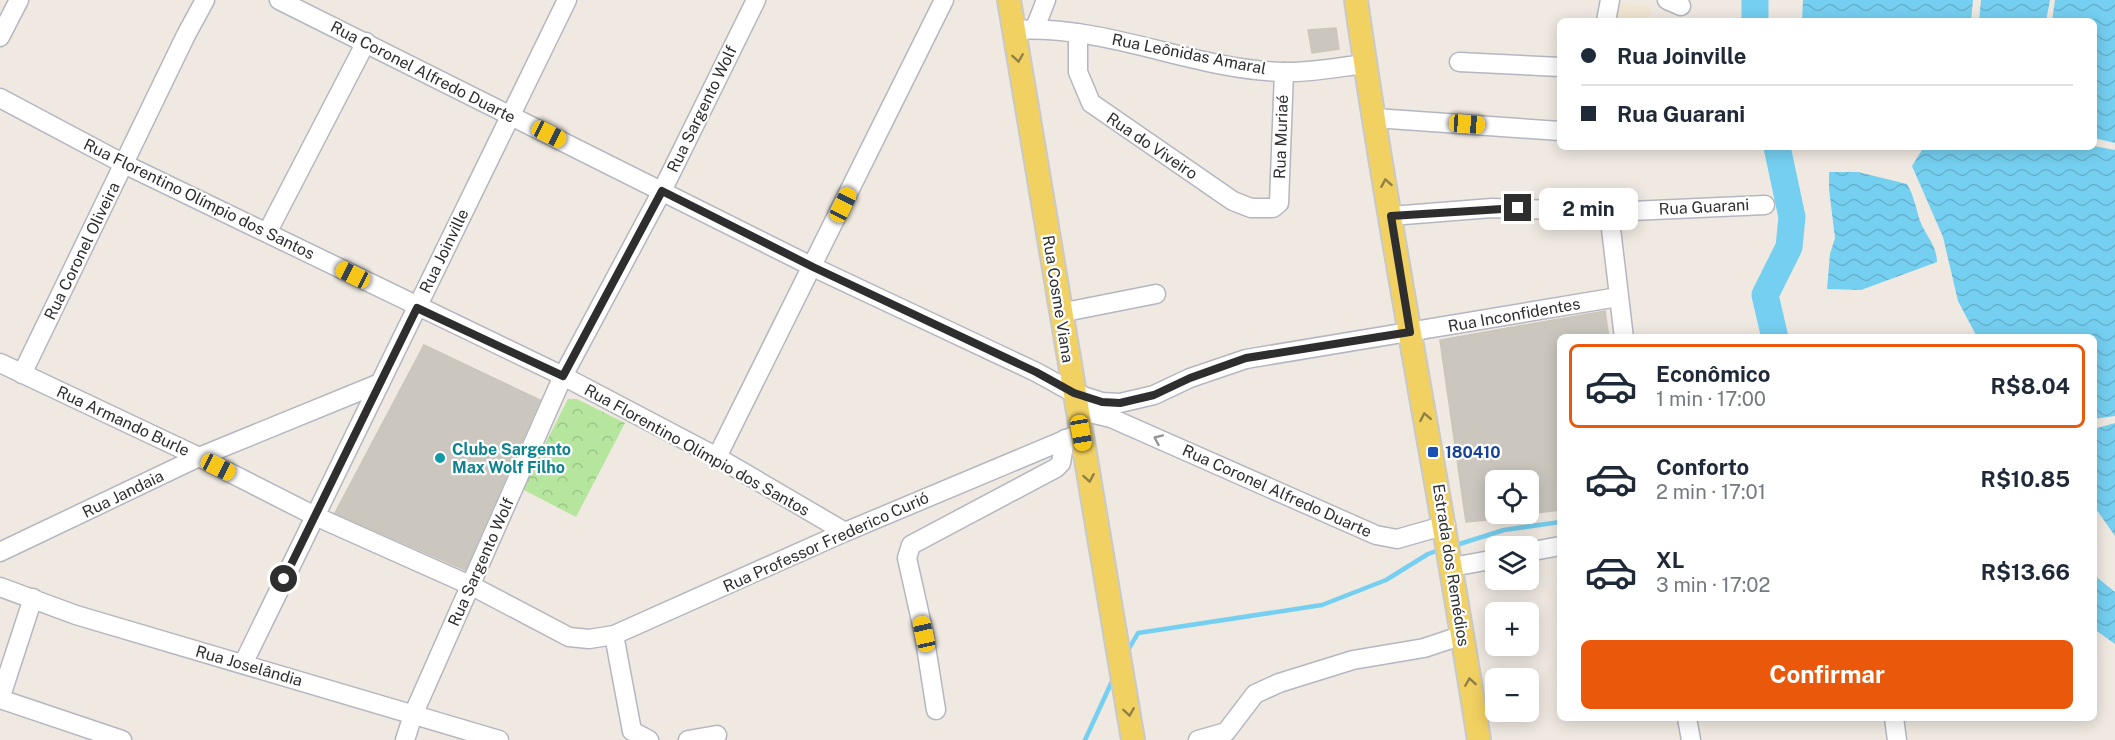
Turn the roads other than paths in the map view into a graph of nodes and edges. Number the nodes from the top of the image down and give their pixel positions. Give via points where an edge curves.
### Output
1 (19, 0) edge
2 (205, 0) edge
3 (279, 0) edge
4 (567, 0) edge
5 (756, 0) edge
6 (944, 0) edge
7 (1009, 0) edge
8 (1046, 0) edge
9 (1356, 0) edge
10 (1610, 0) edge
11 (1607, 18) edge
12 (1024, 29) junction
13 (1078, 33) junction
14 (0, 37) edge
15 (366, 42) junction
16 (1459, 62) dead end
17 (1365, 64) junction
18 (1557, 67) edge
19 (1284, 72) junction
20 (0, 98) edge
21 (511, 115) junction
22 (1375, 118) junction
23 (1557, 131) edge
24 (124, 164) junction
25 (662, 191) junction
26 (1279, 203) joint
27 (1765, 205) dead end
28 (1609, 212) junction
29 (1391, 216) junction
30 (268, 231) junction
31 (813, 267) junction
32 (1156, 294) dead end
33 (1618, 297) junction
34 (417, 308) junction
35 (1060, 313) junction
36 (1410, 332) junction
37 (1623, 334) edge
38 (0, 363) edge
39 (22, 374) junction
40 (563, 376) junction
41 (380, 383) junction
42 (1076, 402) junction
43 (1116, 411) junction
44 (1073, 436) junction
45 (199, 457) junction
46 (717, 457) junction
47 (315, 516) junction
48 (1447, 531) junction
49 (845, 532) junction
50 (1557, 547) edge
51 (1539, 550) edge
52 (0, 552) edge
53 (1485, 561) edge
54 (1452, 566) junction
55 (472, 586) junction
56 (0, 587) edge
57 (33, 598) junction
58 (614, 635) junction
59 (1463, 635) junction
60 (569, 637) joint
61 (243, 664) junction
62 (0, 699) edge
63 (936, 710) dead end
64 (412, 715) junction
65 (1688, 721) edge
66 (1895, 721) edge
67 (717, 735) dead end
68 (122, 740) edge
69 (405, 740) edge
70 (499, 740) edge
71 (649, 740) edge
72 (688, 740) edge
73 (1133, 740) edge
74 (1198, 740) edge
75 (1479, 740) edge
76 (1691, 740) edge
77 (1898, 740) edge

1 - 14 street
2 - 24 street, Rua Coronel Oliveira
3 - 15 street, Rua Coronel Alfredo Duarte
4 - 21 street, Rua Joinville
5 - 25 street, Rua Sargento Wolf
6 - 31 street
7 - 12 main road, Rua Cosme Viana
8 - 12 street
9 - 17 main road, Estrada dos Remédios
10 - 11 street
12 - 13 street, Rua Leônidas Amaral
12 -> 35 main road, Rua Cosme Viana
13 - 19 street, Rua Leônidas Amaral
13 - 26 street, Rua do Viveiro via 1078,72 1091,103 1242,206 1273,208
15 - 21 street, Rua Coronel Alfredo Duarte
15 - 30 street
16 - 18 street
17 - 19 street, Rua Leônidas Amaral
17 - 22 main road, Estrada dos Remédios
19 - 26 street, Rua Muriaé
20 - 24 street, Rua Florentino Olímpio dos Santos
21 - 25 street, Rua Coronel Alfredo Duarte
21 - 34 street, Rua Joinville
22 - 23 street
29 -> 22 main road, Estrada dos Remédios
24 - 30 street, Rua Florentino Olímpio dos Santos
24 - 39 street, Rua Coronel Oliveira
25 - 31 street, Rua Coronel Alfredo Duarte
25 - 40 street, Rua Sargento Wolf
27 - 28 street, Rua Guarani
28 - 29 street, Rua Guarani via 1492,208
28 - 33 street
29 - 36 main road, Estrada dos Remédios
30 - 34 street, Rua Florentino Olímpio dos Santos
31 - 42 street, Rua Coronel Alfredo Duarte via 1036,372
31 - 46 street
32 - 35 street
33 - 36 street, Rua Inconfidentes
33 - 37 street
34 - 40 street, Rua Florentino Olímpio dos Santos
34 - 41 street, Rua Joinville
35 - 42 main road, Rua Cosme Viana
36 - 43 street via 1246,358
48 -> 36 main road, Estrada dos Remédios
38 - 39 street, Rua Armando Burle
39 - 45 street, Rua Armando Burle
40 - 46 street, Rua Florentino Olímpio dos Santos
40 - 55 street, Rua Sargento Wolf
41 - 45 street, Rua Jandaia
41 - 47 street, Rua Joinville
42 - 43 street, Rua Coronel Alfredo Duarte via 1102,402
42 - 44 main road, Rua Cosme Viana
48 -> 43 street, Rua Coronel Alfredo Duarte via 1397,539 1376,535
44 - 49 street, Rua Professor Frederico Curió
44 - 63 street via 1056,468 908,550
44 -> 73 main road, Rua Cosme Viana via 1119,650
45 - 47 street, Rua Armando Burle
45 - 52 street, Rua Jandaia
46 - 49 street, Rua Florentino Olímpio dos Santos
47 - 55 street, Rua Armando Burle
47 - 61 street, Rua Joinville
48 - 54 main road, Estrada dos Remédios
49 - 58 street, Rua Professor Frederico Curió
50 - 51 street
53 - 54 street
54 - 59 main road, Estrada dos Remédios
55 - 60 street, Rua Armando Burle
55 - 64 street, Rua Sargento Wolf
56 - 57 street, Rua Joselândia
57 - 61 street, Rua Joselândia via 76,615
57 - 62 street
58 - 60 street, Rua Professor Frederico Curió
58 - 71 street via 632,731
59 - 74 street via 1424,648 1353,660 1279,683 1255,694 1226,732
75 -> 59 main road, Estrada dos Remédios
61 - 64 street, Rua Joselândia
62 - 68 street
64 - 69 street, Rua Sargento Wolf
64 - 70 street, Rua Joselândia
65 - 76 street
66 - 77 street
67 - 72 street

